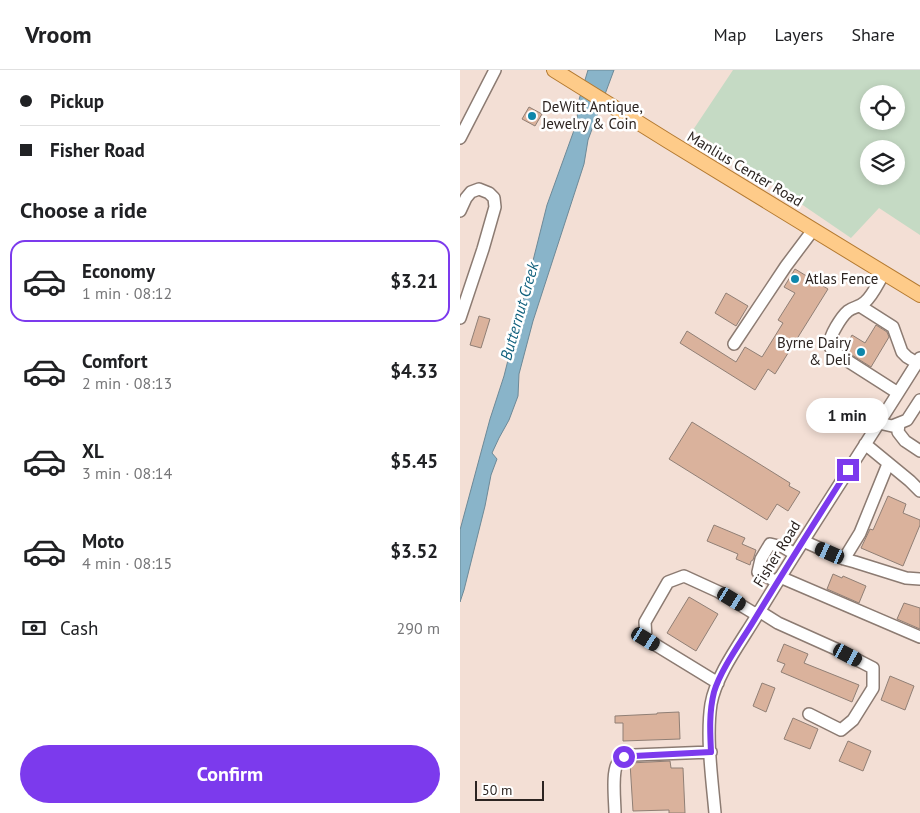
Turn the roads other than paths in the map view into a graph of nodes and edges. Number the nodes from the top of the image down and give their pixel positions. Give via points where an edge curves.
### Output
1 (495, 70) edge
2 (554, 70) edge
3 (460, 138) edge
4 (460, 211) edge
5 (813, 230) junction
6 (884, 273) junction
7 (920, 295) edge
8 (860, 306) junction
9 (460, 318) edge
10 (734, 344) dead end
11 (918, 363) edge
12 (898, 394) junction
13 (920, 400) edge
14 (879, 423) junction
15 (900, 424) junction
16 (865, 444) junction
17 (920, 451) edge
18 (888, 464) junction
19 (920, 491) edge
20 (803, 541) junction
21 (795, 554) junction
22 (844, 559) junction
23 (920, 578) edge
24 (779, 579) junction
25 (758, 613) junction
26 (920, 637) edge
27 (718, 683) junction
28 (809, 714) dead end
29 (711, 752) junction
30 (615, 813) edge
31 (715, 813) edge

1 - 3 street
2 - 5 main road, Manlius Center Road
4 - 9 street via 471,192 479,189 489,192 494,198 495,206 483,249
5 - 6 main road, Manlius Center Road
5 - 10 street
6 - 7 main road, Manlius Center Road
6 - 8 street via 870,297
8 - 11 street via 893,327 902,352
8 - 12 street via 844,316 833,332 830,346
11 - 12 street, Fisher Road
12 - 14 street, Fisher Road
13 - 15 street via 907,420
14 - 15 street
14 - 16 street, Fisher Road
15 - 17 street via 898,432
16 - 18 street
16 - 20 street, Fisher Road
18 - 19 street
18 - 22 street via 860,532
20 - 21 street, Fisher Road
20 - 22 street
21 - 24 street, Fisher Road
21 - 24 street via 770,544 758,572
22 - 23 street via 906,578
24 - 25 street, Fisher Road
24 - 26 street
25 - 27 street, Fisher Road
25 - 27 street via 684,576 668,582 645,622 646,639
25 - 28 street via 872,668 873,688 853,720 842,730
27 - 29 street, Fisher Road via 712,704
29 - 30 street via 619,759 615,772
29 - 31 street, Fisher Road

